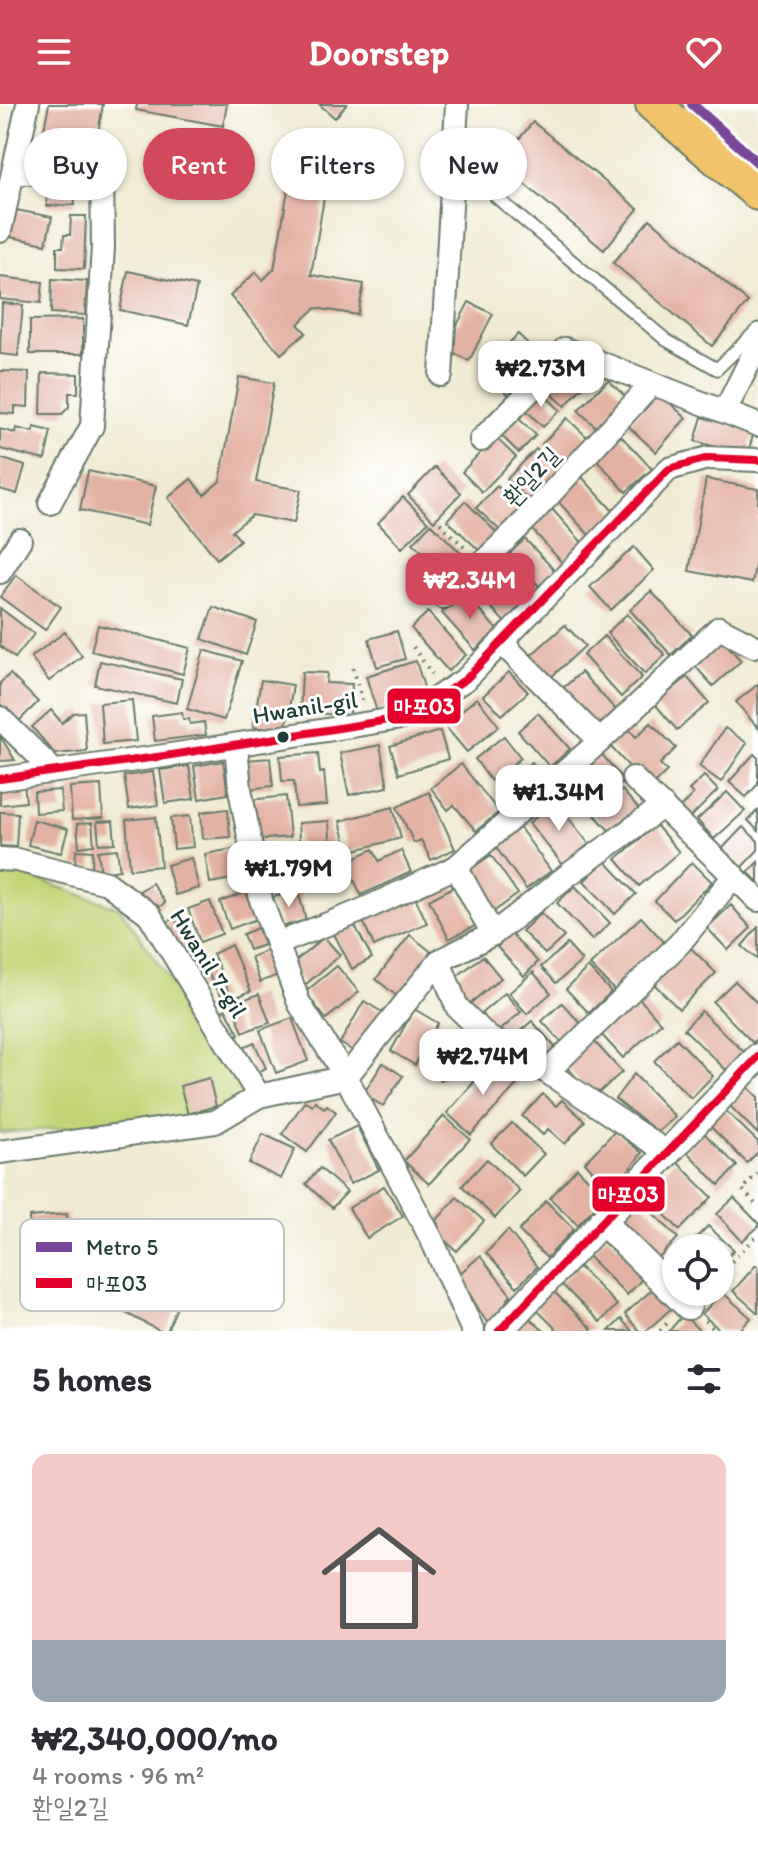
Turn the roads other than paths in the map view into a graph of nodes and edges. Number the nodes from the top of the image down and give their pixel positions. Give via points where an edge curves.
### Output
1 (28, 104) edge
2 (457, 104) edge
3 (653, 104) edge
4 (13, 173) junction
5 (758, 193) edge
6 (500, 200) edge
7 (0, 231) edge
8 (758, 329) edge
9 (758, 345) edge
10 (441, 375) dead end
11 (652, 384) junction
12 (725, 411) junction
13 (758, 425) edge
14 (481, 440) dead end
15 (758, 460) edge
16 (50, 503) dead end
17 (20, 540) dead end
18 (0, 572) edge
19 (443, 597) dead end
20 (501, 642) junction
21 (754, 646) dead end
22 (0, 718) edge
23 (600, 741) junction
24 (236, 745) junction
25 (54, 771) junction
26 (633, 778) dead end
27 (0, 779) edge
28 (663, 806) junction
29 (0, 859) edge
30 (456, 867) junction
31 (734, 876) junction
32 (758, 900) edge
33 (493, 934) junction
34 (277, 944) junction
35 (439, 961) junction
36 (758, 1057) edge
37 (547, 1072) junction
38 (346, 1077) junction
39 (259, 1096) junction
40 (0, 1152) edge
41 (668, 1153) junction
42 (602, 1221) junction
43 (662, 1280) edge
44 (473, 1331) edge
45 (499, 1331) edge

1 - 4 street
2 - 10 street
3 - 5 main road
4 - 7 street
4 - 16 street via 102,172 92,426
6 - 8 lane via 666,340 717,369
9 - 12 street
11 - 12 street
11 - 14 street via 565,349
11 - 19 street, 환일2길 via 482,564
12 - 13 street
15 - 20 street, Hwanil-gil via 708,458 669,469
17 - 18 street
20 - 23 street
20 - 24 street, Hwanil-gil via 466,679 407,717
21 - 23 street via 719,628
22 - 25 street
23 - 30 street
24 - 25 street, Hwanil-gil
24 - 34 street via 261,900
25 - 27 street, Hwanil-gil
26 - 28 street
28 - 31 street
28 - 33 street
29 - 39 street, Hwanil 7-gil via 107,883 149,914
30 - 33 street
30 - 34 street
31 - 32 street
31 - 37 street via 679,944
33 - 35 street
34 - 38 street via 299,1003
35 - 37 street via 457,1007 488,1037
35 - 38 street
36 - 41 street
37 - 41 street
38 - 39 street
38 - 44 street via 432,1240
39 - 40 street via 215,1122
41 - 42 street
42 - 43 street
42 - 45 street

